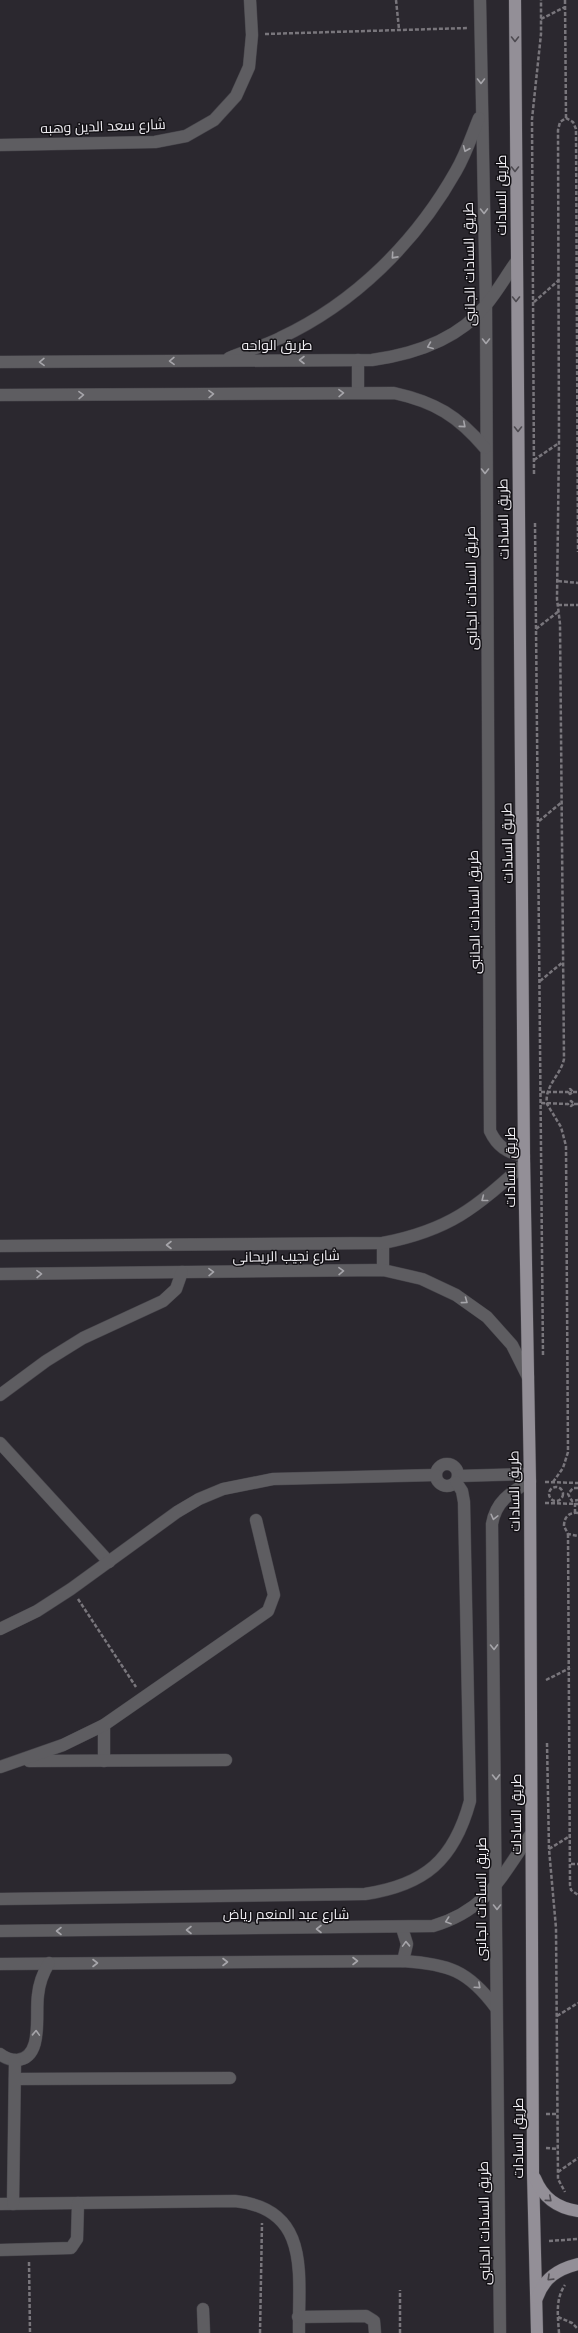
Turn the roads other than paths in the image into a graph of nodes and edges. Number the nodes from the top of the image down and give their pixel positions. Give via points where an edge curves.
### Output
1 (250, 0) edge
2 (480, 0) edge
3 (515, 0) edge
4 (481, 113) junction
5 (0, 145) edge
6 (516, 262) junction
7 (486, 306) junction
8 (0, 354) edge
9 (222, 360) junction
10 (358, 360) junction
11 (0, 362) edge
12 (14, 362) junction
13 (358, 392) junction
14 (0, 395) edge
15 (485, 448) junction
16 (524, 1160) junction
17 (383, 1243) junction
18 (0, 1246) edge
19 (383, 1270) junction
20 (182, 1272) junction
21 (0, 1274) edge
22 (528, 1377) junction
23 (0, 1395) edge
24 (0, 1443) edge
25 (436, 1475) junction
26 (530, 1478) junction
27 (457, 1479) junction
28 (256, 1520) dead end
29 (109, 1562) junction
30 (0, 1628) edge
31 (104, 1725) junction
32 (226, 1760) dead end
33 (20, 1761) junction
34 (104, 1761) junction
35 (0, 1767) edge
36 (531, 1834) junction
37 (497, 1882) junction
38 (0, 1899) edge
39 (402, 1928) junction
40 (0, 1931) edge
41 (403, 1961) junction
42 (49, 1963) junction
43 (0, 1964) edge
44 (496, 2008) junction
45 (0, 2054) edge
46 (15, 2060) junction
47 (230, 2078) dead end
48 (15, 2079) junction
49 (533, 2173) junction
50 (78, 2203) junction
51 (0, 2204) edge
52 (13, 2204) junction
53 (578, 2211) edge
54 (0, 2250) edge
55 (578, 2264) edge
56 (535, 2305) junction
57 (203, 2309) dead end
58 (298, 2317) junction
59 (204, 2333) edge
60 (299, 2333) edge
61 (375, 2333) edge
62 (500, 2333) edge
63 (537, 2333) edge

1 - 5 street, شارع سعد الدين وهبه via 252,35 249,67 236,96 214,120 186,136 155,142
2 -> 4 street, طريق السادات الجانبى
3 -> 6 main road, طريق السادات
4 -> 7 street, طريق السادات الجانبى
4 -> 9 street via 457,170 424,222 382,269 334,308 280,338
6 - 7 street, طريق الواحه
6 -> 16 main road, طريق السادات
7 -> 10 street, طريق الواحه via 462,328 434,345 404,356
7 -> 15 street, طريق السادات الجانبى
8 - 12 street
10 -> 9 street, طريق الواحه
9 -> 12 street, طريق الواحه
10 - 13 street
11 - 12 street, طريق الواحه
14 -> 13 street
13 -> 15 street via 394,393 435,406 454,417
15 -> 16 street, طريق السادات الجانبى via 490,1131 502,1148
16 -> 17 street, شارع نجيب الريحانى via 468,1212 413,1238
16 - 22 main road, طريق السادات
17 -> 18 street, شارع نجيب الريحانى
17 - 19 street
20 -> 19 street, شارع نجيب الريحانى
19 -> 22 street, شارع نجيب الريحانى via 422,1279 456,1295 487,1317 512,1345
21 -> 20 street, شارع نجيب الريحانى
20 - 23 street via 176,1289 163,1301 84,1338 46,1361
22 - 26 main road, طريق السادات
24 - 29 street
25 - 27 street via 438,1481 444,1485 450,1486
25 - 27 street via 439,1468 450,1464 456,1469
25 - 29 street via 272,1479 248,1483 200,1499 177,1512
26 - 27 street
26 - 36 main road, طريق السادات
26 -> 37 street, طريق السادات الجانبى via 501,1501 492,1524
27 - 38 street via 464,1502 470,1801 463,1826 451,1848 435,1867 414,1881 396,1888 365,1894
28 - 31 street via 274,1596 268,1611
29 - 30 street via 37,1611
31 - 33 street via 63,1745
31 - 34 street
32 - 34 street
33 - 34 street
33 - 35 street
36 - 37 street, شارع عبد المنعم رياض
36 - 49 main road, طريق السادات
37 -> 39 street, شارع عبد المنعم رياض via 485,1898 470,1911 452,1920 433,1926
37 -> 44 street, طريق السادات الجانبى
39 -> 40 street, شارع عبد المنعم رياض
41 -> 39 street via 407,1944
42 -> 41 street
41 -> 44 street via 434,1963 453,1969 480,1987
42 - 43 street
46 -> 42 street via 27,2056 35,2046 38,1996
44 - 62 street, طريق السادات الجانبى
45 - 46 street
46 - 48 street
47 - 48 street
48 - 52 street
49 -> 53 main road via 539,2188 550,2201 565,2209
49 - 56 main road, طريق السادات
50 - 52 street
50 - 54 street via 77,2239 74,2246 67,2249
50 - 58 street via 236,2201 262,2206 284,2222 296,2246
51 - 52 street
55 -> 56 main road via 563,2268 550,2276 540,2289
56 - 63 main road, طريق السادات
57 - 59 street
58 - 60 street
58 - 61 street via 366,2316 374,2322

